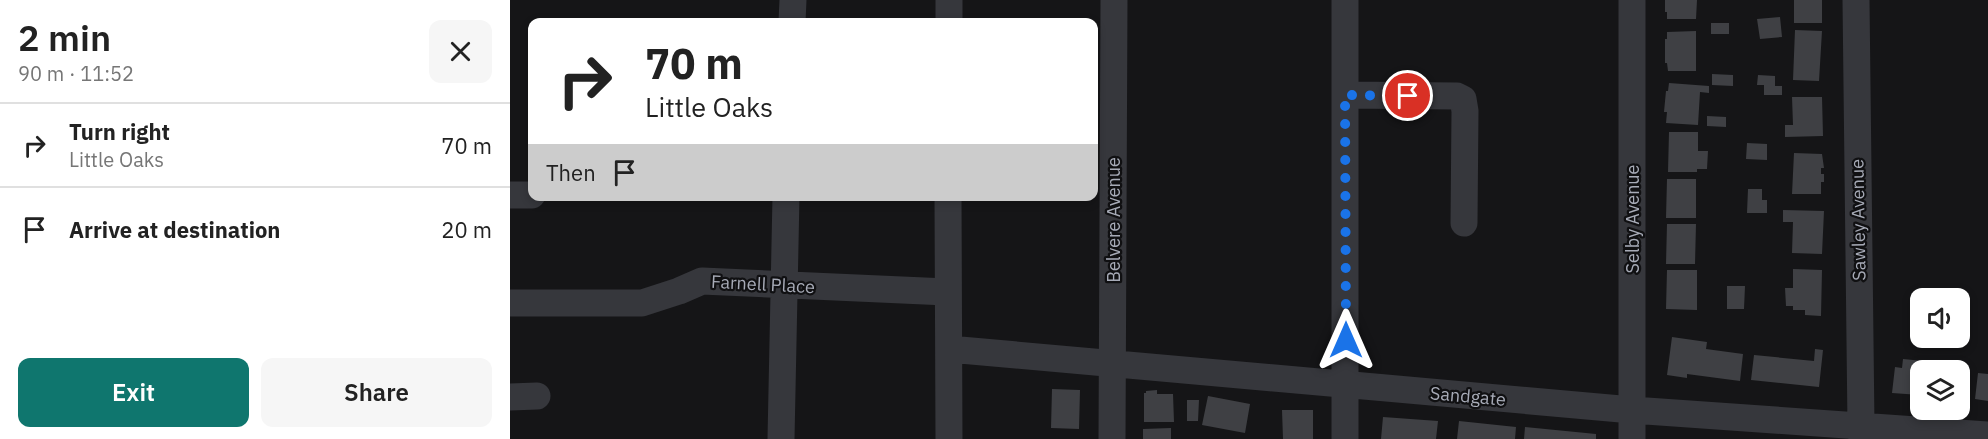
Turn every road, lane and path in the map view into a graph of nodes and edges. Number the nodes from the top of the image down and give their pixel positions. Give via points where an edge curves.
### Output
1 (793, 0) edge
2 (949, 0) edge
3 (1114, 0) edge
4 (1345, 0) edge
5 (1632, 0) edge
6 (1856, 0) edge
7 (792, 18) edge
8 (949, 18) edge
9 (1345, 95) junction
10 (510, 195) edge
11 (528, 195) edge
12 (786, 201) edge
13 (948, 201) edge
14 (1464, 223) dead end
15 (783, 286) junction
16 (947, 292) junction
17 (510, 303) edge
18 (949, 349) junction
19 (1112, 362) junction
20 (1346, 385) junction
21 (537, 396) dead end
22 (510, 397) edge
23 (1632, 410) junction
24 (1861, 432) edge
25 (1988, 435) edge
26 (781, 439) edge
27 (949, 439) edge
28 (1112, 439) edge
29 (1345, 439) edge
30 (1632, 439) edge

1 - 7 street
2 - 8 street
3 - 19 street, Belvere Avenue
4 - 9 street
5 - 23 street, Selby Avenue
6 - 24 street, Sawley Avenue
9 - 14 street via 1463,99
9 - 20 street
10 - 11 street
12 - 15 street
13 - 16 street
15 - 16 street, Farnell Place
15 - 17 street, Farnell Place via 702,281 642,303
15 - 26 street
16 - 18 street
18 - 19 street, Sandgate
18 - 27 street
19 - 20 street, Sandgate
19 - 28 street, Belvere Avenue
20 - 23 street, Sandgate
20 - 29 street
21 - 22 street
23 - 24 street, Sandgate
23 - 30 street, Selby Avenue
24 - 25 street, Sandgate

